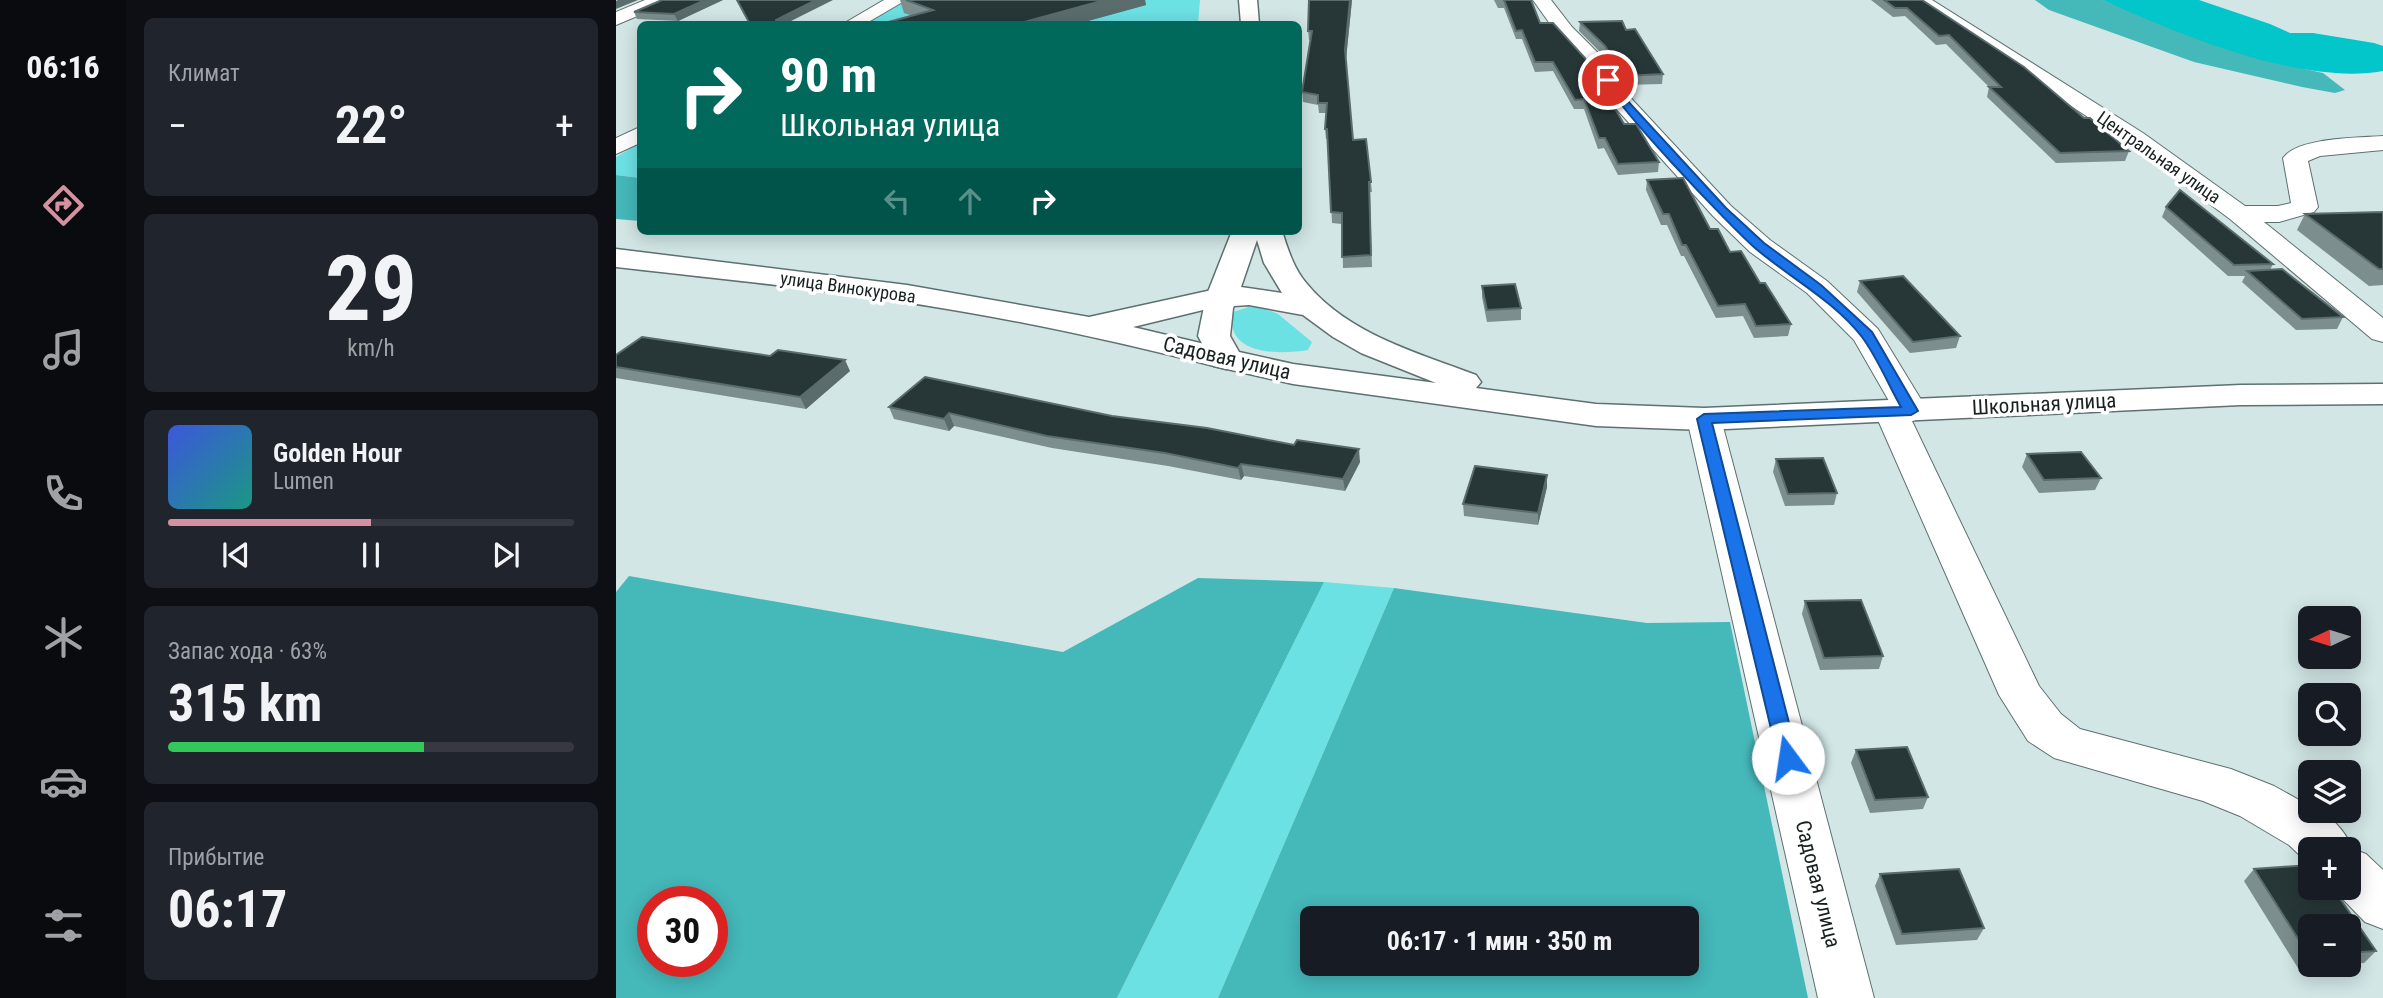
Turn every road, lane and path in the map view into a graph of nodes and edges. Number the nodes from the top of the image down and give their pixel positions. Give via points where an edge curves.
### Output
1 (660, 0) edge
2 (897, 0) edge
3 (1248, 0) edge
4 (1542, 0) edge
5 (1920, 0) edge
6 (616, 19) edge
7 (858, 21) edge
8 (1250, 21) edge
9 (637, 136) edge
10 (2383, 144) edge
11 (616, 147) edge
12 (2239, 214) junction
13 (1244, 235) edge
14 (1269, 235) edge
15 (616, 258) edge
16 (1221, 297) junction
17 (1316, 312) junction
18 (1079, 324) junction
19 (2383, 333) edge
20 (1226, 359) junction
21 (1278, 369) junction
22 (2383, 394) edge
23 (1522, 405) junction
24 (1901, 411) junction
25 (1704, 419) junction
26 (2317, 837) edge
27 (2361, 883) edge
28 (2383, 905) edge
29 (1846, 998) edge

1 - 6 street
2 - 7 street
3 - 8 main road
4 - 24 street via 1595,61 1620,99 1722,211 1760,246 1817,287 1867,335
5 - 12 street, Центральная улица via 2080,101
9 - 11 street
10 - 12 street via 2316,149 2295,158 2305,206 2279,214
12 - 19 street, Центральная улица
13 - 16 main road
14 - 17 main road via 1281,271
15 - 18 main road, улица Винокурова via 780,276
16 - 17 main road, Садовая улица via 1249,296
16 - 18 main road, Садовая улица via 1144,317
16 - 20 main road via 1214,336
17 - 21 main road via 1328,348 1310,362
17 - 23 main road, Садовая улица via 1373,346
18 - 20 main road, Садовая улица
20 - 21 main road, Садовая улица
21 - 23 main road, Садовая улица
22 - 24 main road, Школьная улица via 2241,395
23 - 25 main road, Садовая улица via 1596,415
24 - 25 main road, Школьная улица
24 - 26 street via 2021,695 2036,720 2064,741 2223,786 2262,802
25 - 29 street, Садовая улица
27 - 28 street

